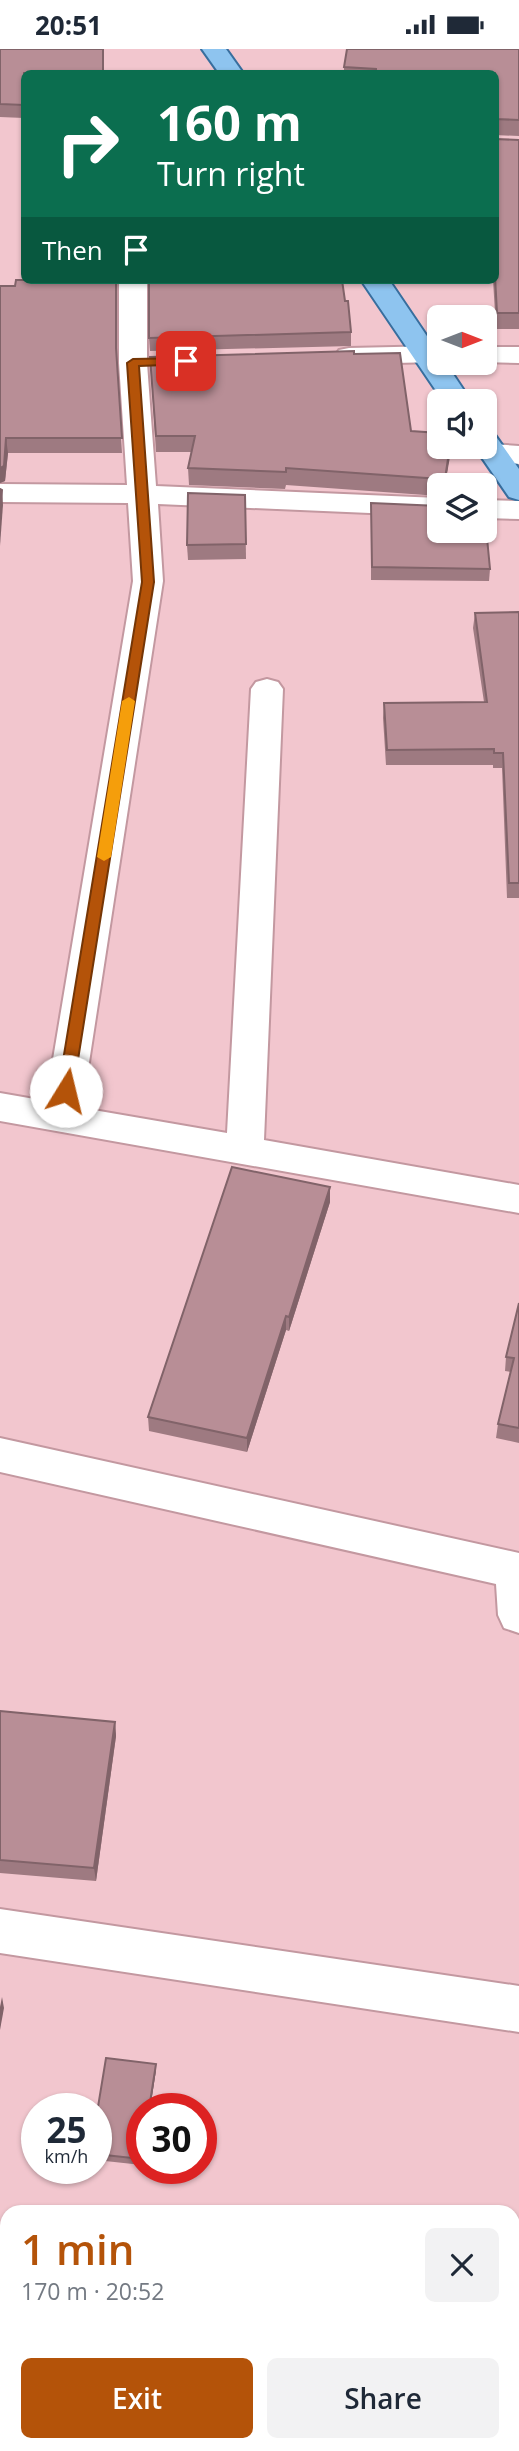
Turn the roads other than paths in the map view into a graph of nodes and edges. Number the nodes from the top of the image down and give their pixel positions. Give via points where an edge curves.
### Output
1 (214, 49) edge
2 (229, 70) edge
3 (134, 284) edge
4 (377, 284) edge
5 (427, 348) edge
6 (427, 354) edge
7 (497, 355) edge
8 (519, 355) edge
9 (327, 357) edge
10 (499, 450) edge
11 (519, 491) edge
12 (0, 493) edge
13 (142, 494) junction
14 (427, 506) edge
15 (497, 509) edge
16 (519, 510) edge
17 (267, 689) dead end
18 (0, 1107) edge
19 (62, 1118) junction
20 (245, 1150) junction
21 (519, 1199) edge
22 (0, 1455) edge
23 (517, 1570) edge
24 (519, 1615) edge
25 (0, 1931) edge
26 (519, 2009) edge

1 - 2 main road
3 - 13 street via 147,362
4 - 5 main road
6 - 9 street
7 - 8 street
10 - 11 main road
12 - 13 street
13 - 14 street
13 - 19 street via 148,582
15 - 16 street
17 - 20 street
18 - 19 street
19 - 20 street
20 - 21 street
22 - 23 street
23 - 24 street
25 - 26 street

